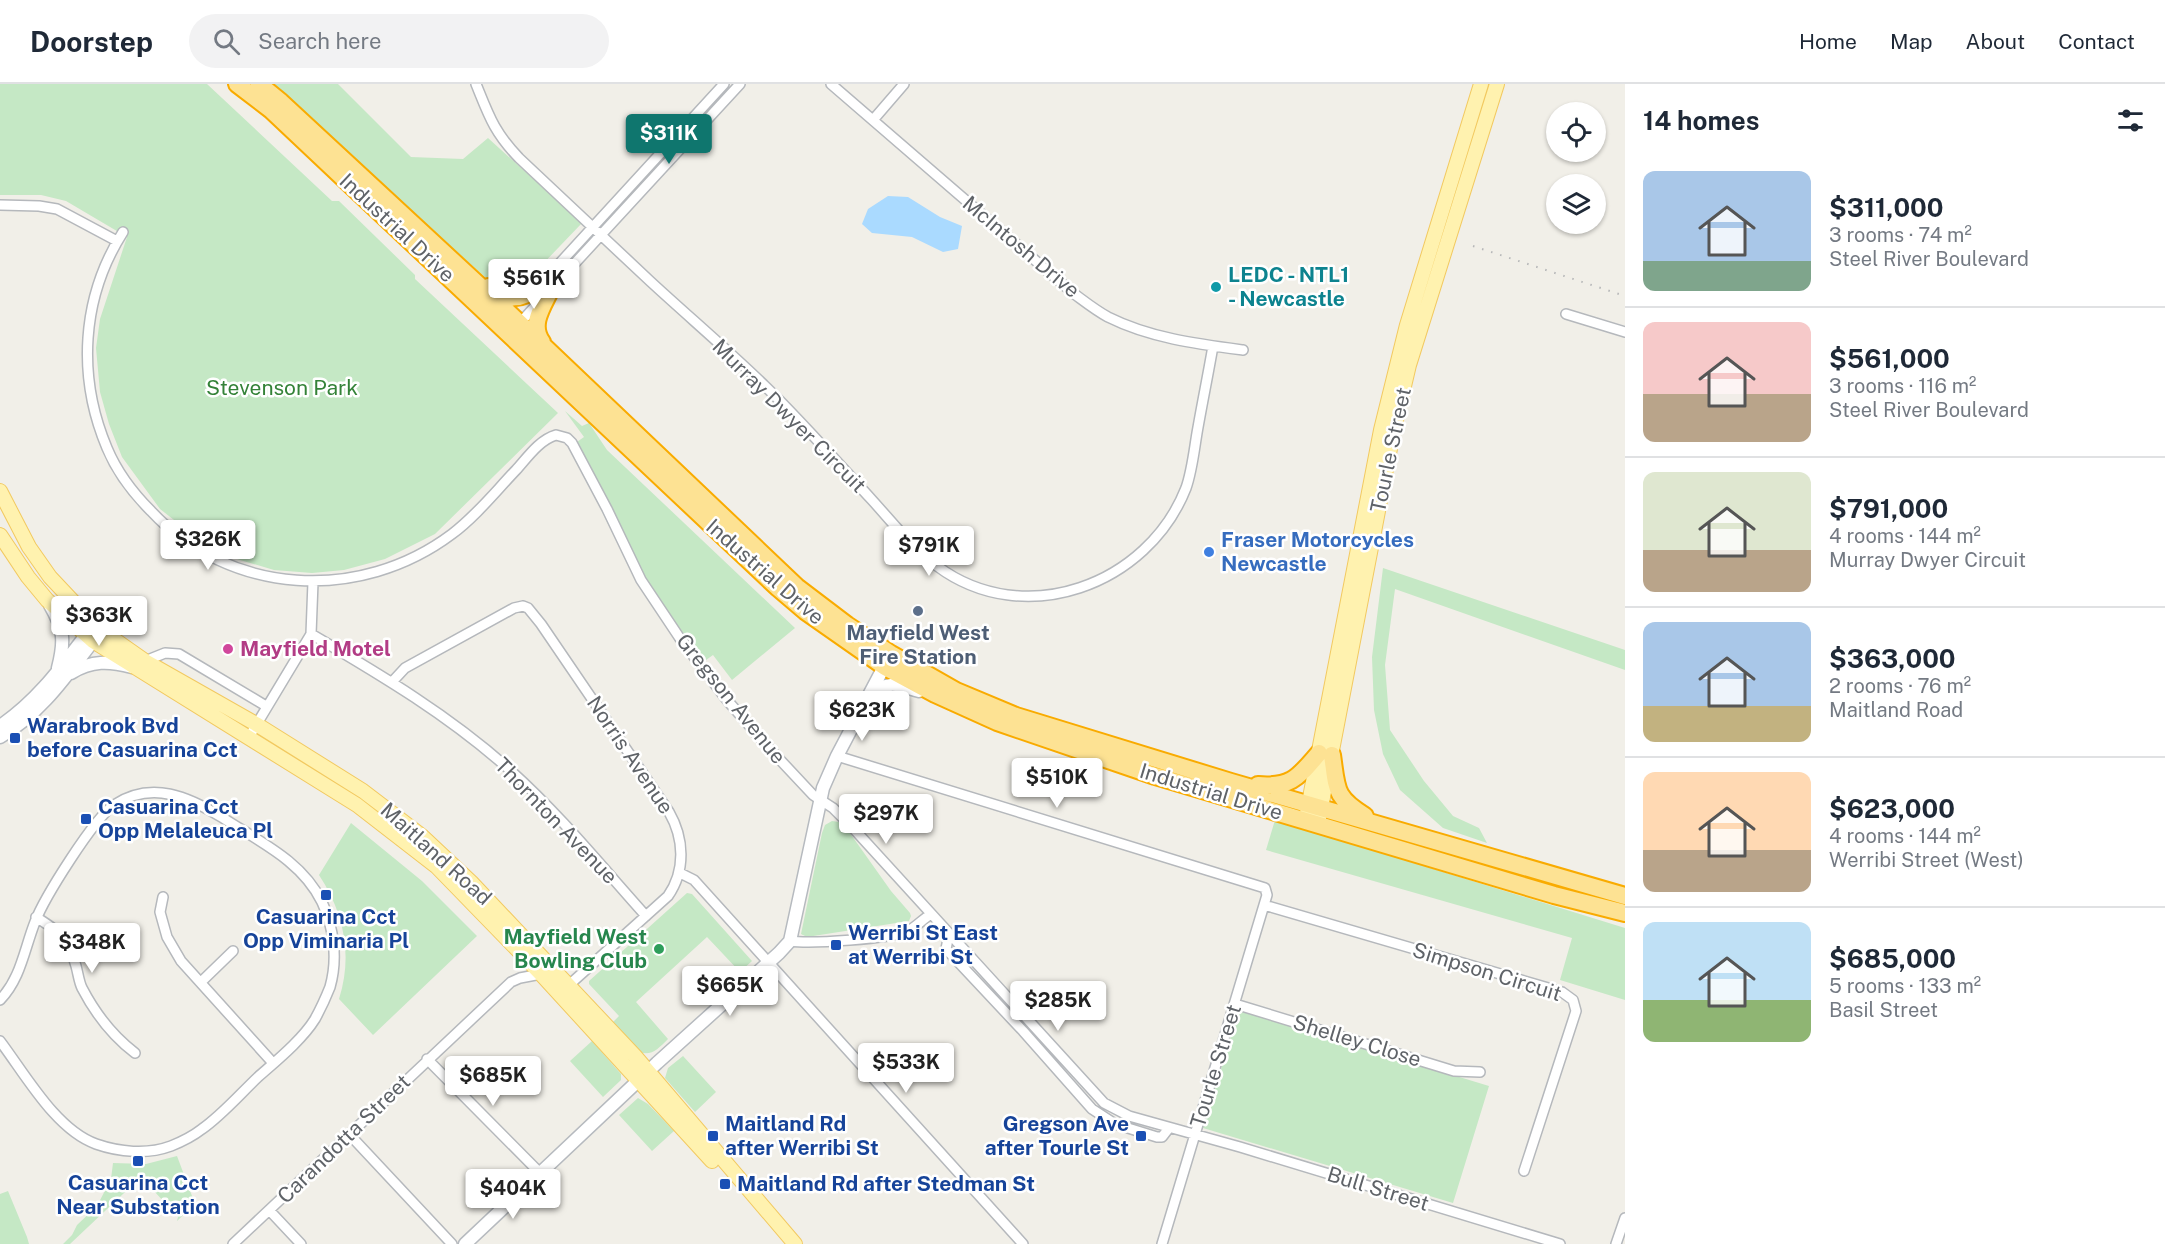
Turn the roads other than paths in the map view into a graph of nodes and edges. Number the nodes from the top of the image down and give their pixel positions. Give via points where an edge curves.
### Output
1 (237, 84) edge
2 (259, 84) edge
3 (476, 84) edge
4 (724, 84) edge
5 (740, 84) edge
6 (831, 84) edge
7 (904, 84) edge
8 (1481, 84) edge
9 (1497, 84) edge
10 (873, 120) junction
11 (0, 205) edge
12 (593, 228) junction
13 (123, 231) dead end
14 (601, 236) junction
15 (117, 241) junction
16 (449, 258) junction
17 (544, 290) junction
18 (1566, 314) dead end
19 (510, 324) junction
20 (1625, 332) edge
21 (1212, 346) junction
22 (1243, 350) dead end
23 (551, 353) junction
24 (0, 491) edge
25 (0, 535) edge
26 (313, 582) junction
27 (525, 594) dead end
28 (47, 600) junction
29 (523, 606) junction
30 (92, 634) junction
31 (311, 634) junction
32 (888, 660) junction
33 (142, 665) junction
34 (61, 676) junction
35 (392, 682) junction
36 (935, 694) junction
37 (267, 706) junction
38 (861, 712) junction
39 (256, 724) junction
40 (0, 726) edge
41 (0, 737) edge
42 (249, 737) junction
43 (1325, 754) junction
44 (837, 756) junction
45 (1231, 782) junction
46 (820, 801) junction
47 (1313, 815) junction
48 (1380, 825) junction
49 (680, 873) junction
50 (1625, 896) edge
51 (163, 897) dead end
52 (1264, 906) junction
53 (1625, 913) edge
54 (931, 914) junction
55 (646, 916) junction
56 (36, 918) junction
57 (790, 941) junction
58 (233, 951) dead end
59 (769, 962) junction
60 (541, 974) junction
61 (201, 982) junction
62 (569, 985) junction
63 (0, 1000) edge
64 (1235, 1004) junction
65 (0, 1041) edge
66 (135, 1053) dead end
67 (427, 1059) junction
68 (273, 1063) junction
69 (1480, 1072) dead end
70 (643, 1076) junction
71 (349, 1134) junction
72 (1195, 1136) junction
73 (1524, 1171) dead end
74 (540, 1173) junction
75 (269, 1210) junction
76 (1625, 1218) edge
77 (788, 1242) edge
78 (233, 1244) edge
79 (301, 1244) edge
80 (452, 1244) edge
81 (465, 1244) edge
82 (1023, 1244) edge
83 (1162, 1244) edge
84 (1560, 1244) edge
85 (1616, 1244) edge

1 - 19 highway, Industrial Drive
2 - 16 highway, Industrial Drive
3 - 12 street, Murray Dwyer Circuit via 502,140
4 - 12 street
5 - 14 street
6 - 10 street, McIntosh Drive
7 - 10 street
8 - 43 main road, Tourle Street via 1407,325 1381,430
9 - 43 main road, Tourle Street via 1408,365
10 - 21 street, McIntosh Drive via 1073,293 1106,316 1177,341
11 - 15 street via 57,209
12 - 14 street, Murray Dwyer Circuit
12 - 17 street
13 - 15 street
14 - 17 street
14 - 21 street, Murray Dwyer Circuit via 765,386 918,551 960,580 1011,595 1041,596 1078,589 1108,577 1154,541 1175,511 1186,486
15 - 26 street via 97,288 87,336 93,411 116,466 139,499 193,547 248,572
16 - 17 highway via 508,297
16 - 19 highway, Industrial Drive
17 - 19 street
17 - 23 highway via 536,326 539,338
18 - 20 street
19 - 23 highway, Industrial Drive
19 - 32 highway, Industrial Drive via 777,588 805,611
21 - 22 street, McIntosh Drive
23 - 32 highway, Industrial Drive via 797,586
24 - 30 main road, Maitland Road via 29,547
25 - 28 main road, Maitland Road
26 - 31 street
26 - 46 street, Gregson Avenue via 377,572 427,551 468,520 541,442 556,435 567,438 641,580 679,637 727,700
27 - 29 street
28 - 30 main road, Maitland Road
28 - 34 main road via 64,640
29 - 35 street via 405,668
29 - 49 street, Norris Avenue via 541,624 677,825
30 - 33 main road, Maitland Road
30 - 34 main road
31 - 35 street, Thornton Avenue
31 - 37 street
32 - 36 highway, Industrial Drive
32 - 38 main road
32 - 45 highway, Industrial Drive via 1016,716
33 - 34 main road via 96,662
33 - 37 street via 165,653 179,654
33 - 39 main road, Maitland Road
33 - 42 main road, Maitland Road
34 - 40 main road
34 - 41 main road via 30,715
35 - 55 street, Thornton Avenue via 454,724 513,772
36 - 38 main road via 886,684
36 - 47 highway, Industrial Drive via 1031,735 1155,776
37 - 39 street
38 - 44 main road
39 - 42 street
39 - 62 main road, Maitland Road via 363,791 422,836
42 - 60 main road, Maitland Road via 357,805 414,848
43 - 45 highway via 1289,782 1271,786
43 - 47 main road, Tourle Street
43 - 48 highway via 1342,799
44 - 46 main road
44 - 52 street, Tourle Street via 1265,888
45 - 47 highway, Industrial Drive
46 - 54 street, Gregson Avenue via 853,828
46 - 57 main road
47 - 48 highway, Industrial Drive
47 - 53 highway, Industrial Drive via 1554,895
48 - 50 highway, Industrial Drive
49 - 55 street, Norris Avenue via 668,896
49 - 59 street via 694,880
51 - 61 street via 160,912 167,937 181,961
52 - 64 street, Tourle Street
52 - 73 street, Simpson Circuit via 1563,992 1573,1000 1576,1011
54 - 57 street via 907,931 889,935 808,943
54 - 72 street, Gregson Avenue via 949,934 946,949 1092,1109 1115,1124 1157,1137 1169,1128
55 - 62 street, Norris Avenue
56 - 63 street via 20,969
56 - 66 street via 61,933 72,950 81,987 104,1022
56 - 68 street via 97,820 113,805 143,794 183,796 285,856 306,876 321,900 333,933 333,965 330,987 314,1020
57 - 59 main road
58 - 61 street
59 - 70 main road
59 - 82 street
60 - 67 street, Carandotta Street via 511,982
60 - 70 main road, Maitland Road
61 - 68 street
62 - 70 main road, Maitland Road
64 - 69 street, Shelley Close via 1454,1071
64 - 72 street, Tourle Street
65 - 68 street via 70,1129 93,1143 132,1152 170,1147 203,1129
67 - 71 street, Carandotta Street
67 - 74 street
70 - 74 main road
70 - 77 main road, Maitland Road via 722,1171 762,1207
71 - 75 street, Carandotta Street
71 - 80 street
72 - 83 street, Tourle Street
72 - 84 street, Bull Street
74 - 81 main road
75 - 78 street, Carandotta Street
75 - 79 street
76 - 85 street

